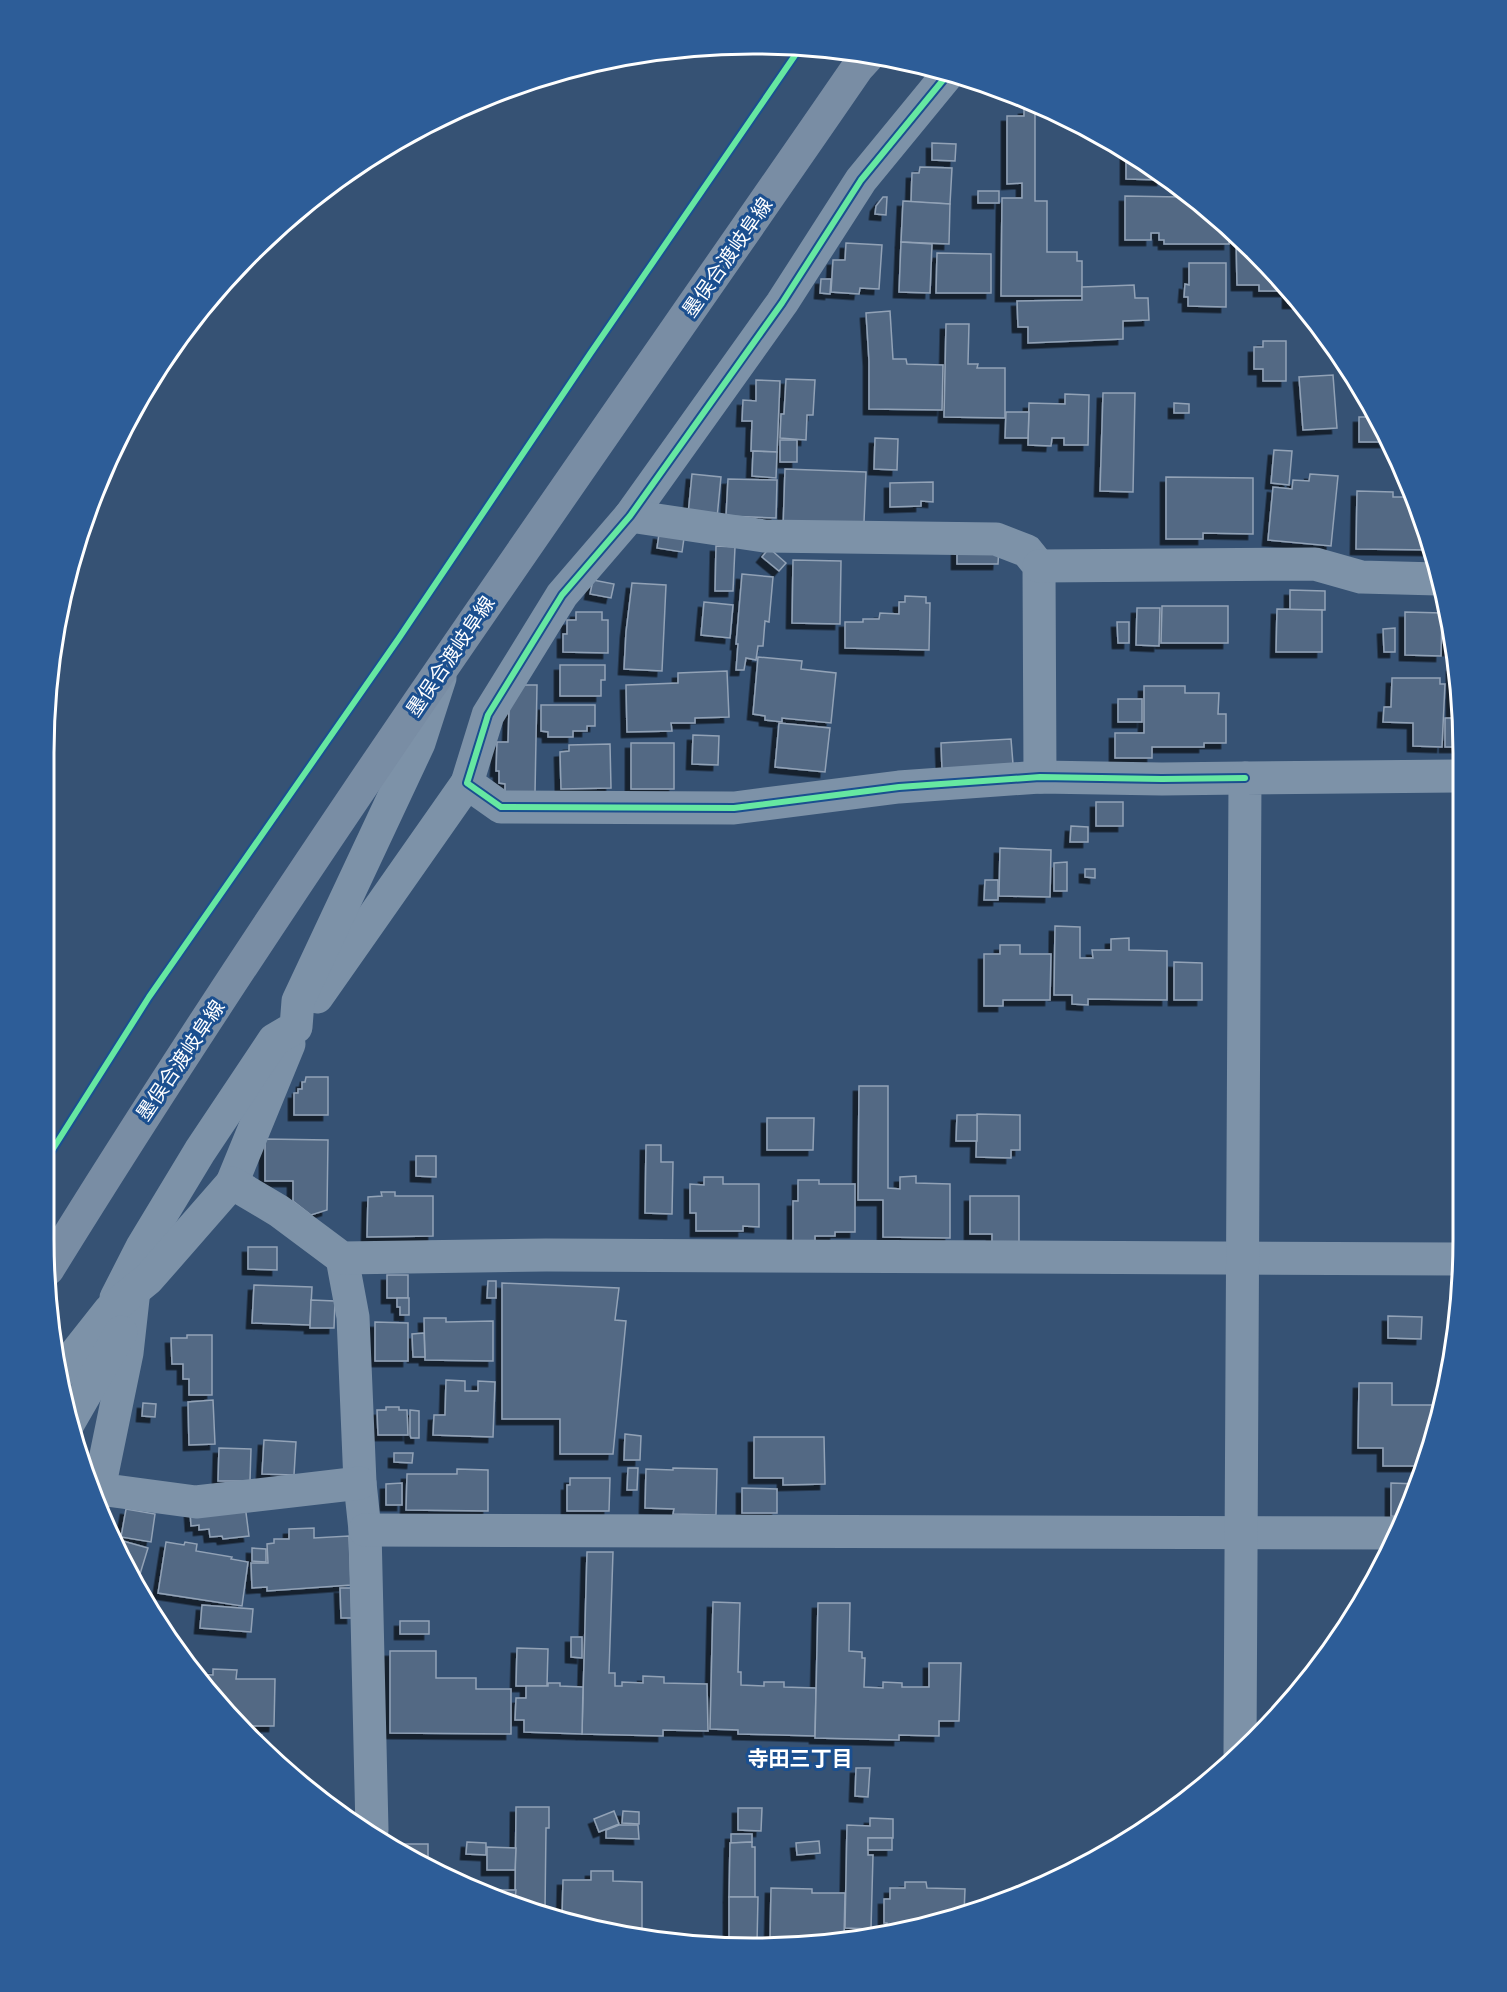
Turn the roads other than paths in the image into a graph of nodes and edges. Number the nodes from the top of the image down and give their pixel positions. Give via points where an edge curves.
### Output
1 (862, 63) edge
2 (943, 80) edge
3 (630, 516) junction
4 (1039, 566) junction
5 (1431, 579) edge
6 (445, 664) junction
7 (1453, 776) edge
8 (1040, 777) junction
9 (1245, 778) junction
10 (467, 783) junction
11 (296, 1027) junction
12 (232, 1183) junction
13 (1242, 1257) junction
14 (54, 1258) edge
15 (342, 1258) junction
16 (1453, 1259) edge
17 (125, 1305) junction
18 (66, 1367) edge
19 (75, 1409) edge
20 (360, 1483) junction
21 (100, 1486) edge
22 (101, 1490) edge
23 (365, 1530) junction
24 (1241, 1532) junction
25 (1388, 1533) edge
26 (1240, 1740) edge
27 (372, 1824) edge

1 - 6 main road, 墨俣合渡岐阜線
2 - 3 street via 861,180 782,303
3 - 4 street via 764,536 996,539 1027,551
3 - 10 street via 562,595 488,715
4 - 5 street via 1315,564 1361,577
4 - 8 street
6 - 11 street via 419,743 298,1001
6 - 14 main road, 墨俣合渡岐阜線 via 138,1122
7 - 9 street
8 - 9 street
8 - 10 street via 899,787 734,808 501,807
9 - 13 street
10 - 11 street
11 - 12 street
11 - 17 street via 274,1040 200,1151 141,1248
12 - 15 street via 279,1211
12 - 17 street
13 - 15 street
13 - 16 street
13 - 24 street
15 - 20 street via 353,1317
17 - 18 street
17 - 19 street
17 - 21 street via 127,1353
20 - 22 street via 196,1502
20 - 23 street
23 - 24 street
23 - 27 street
24 - 25 street
24 - 26 street

